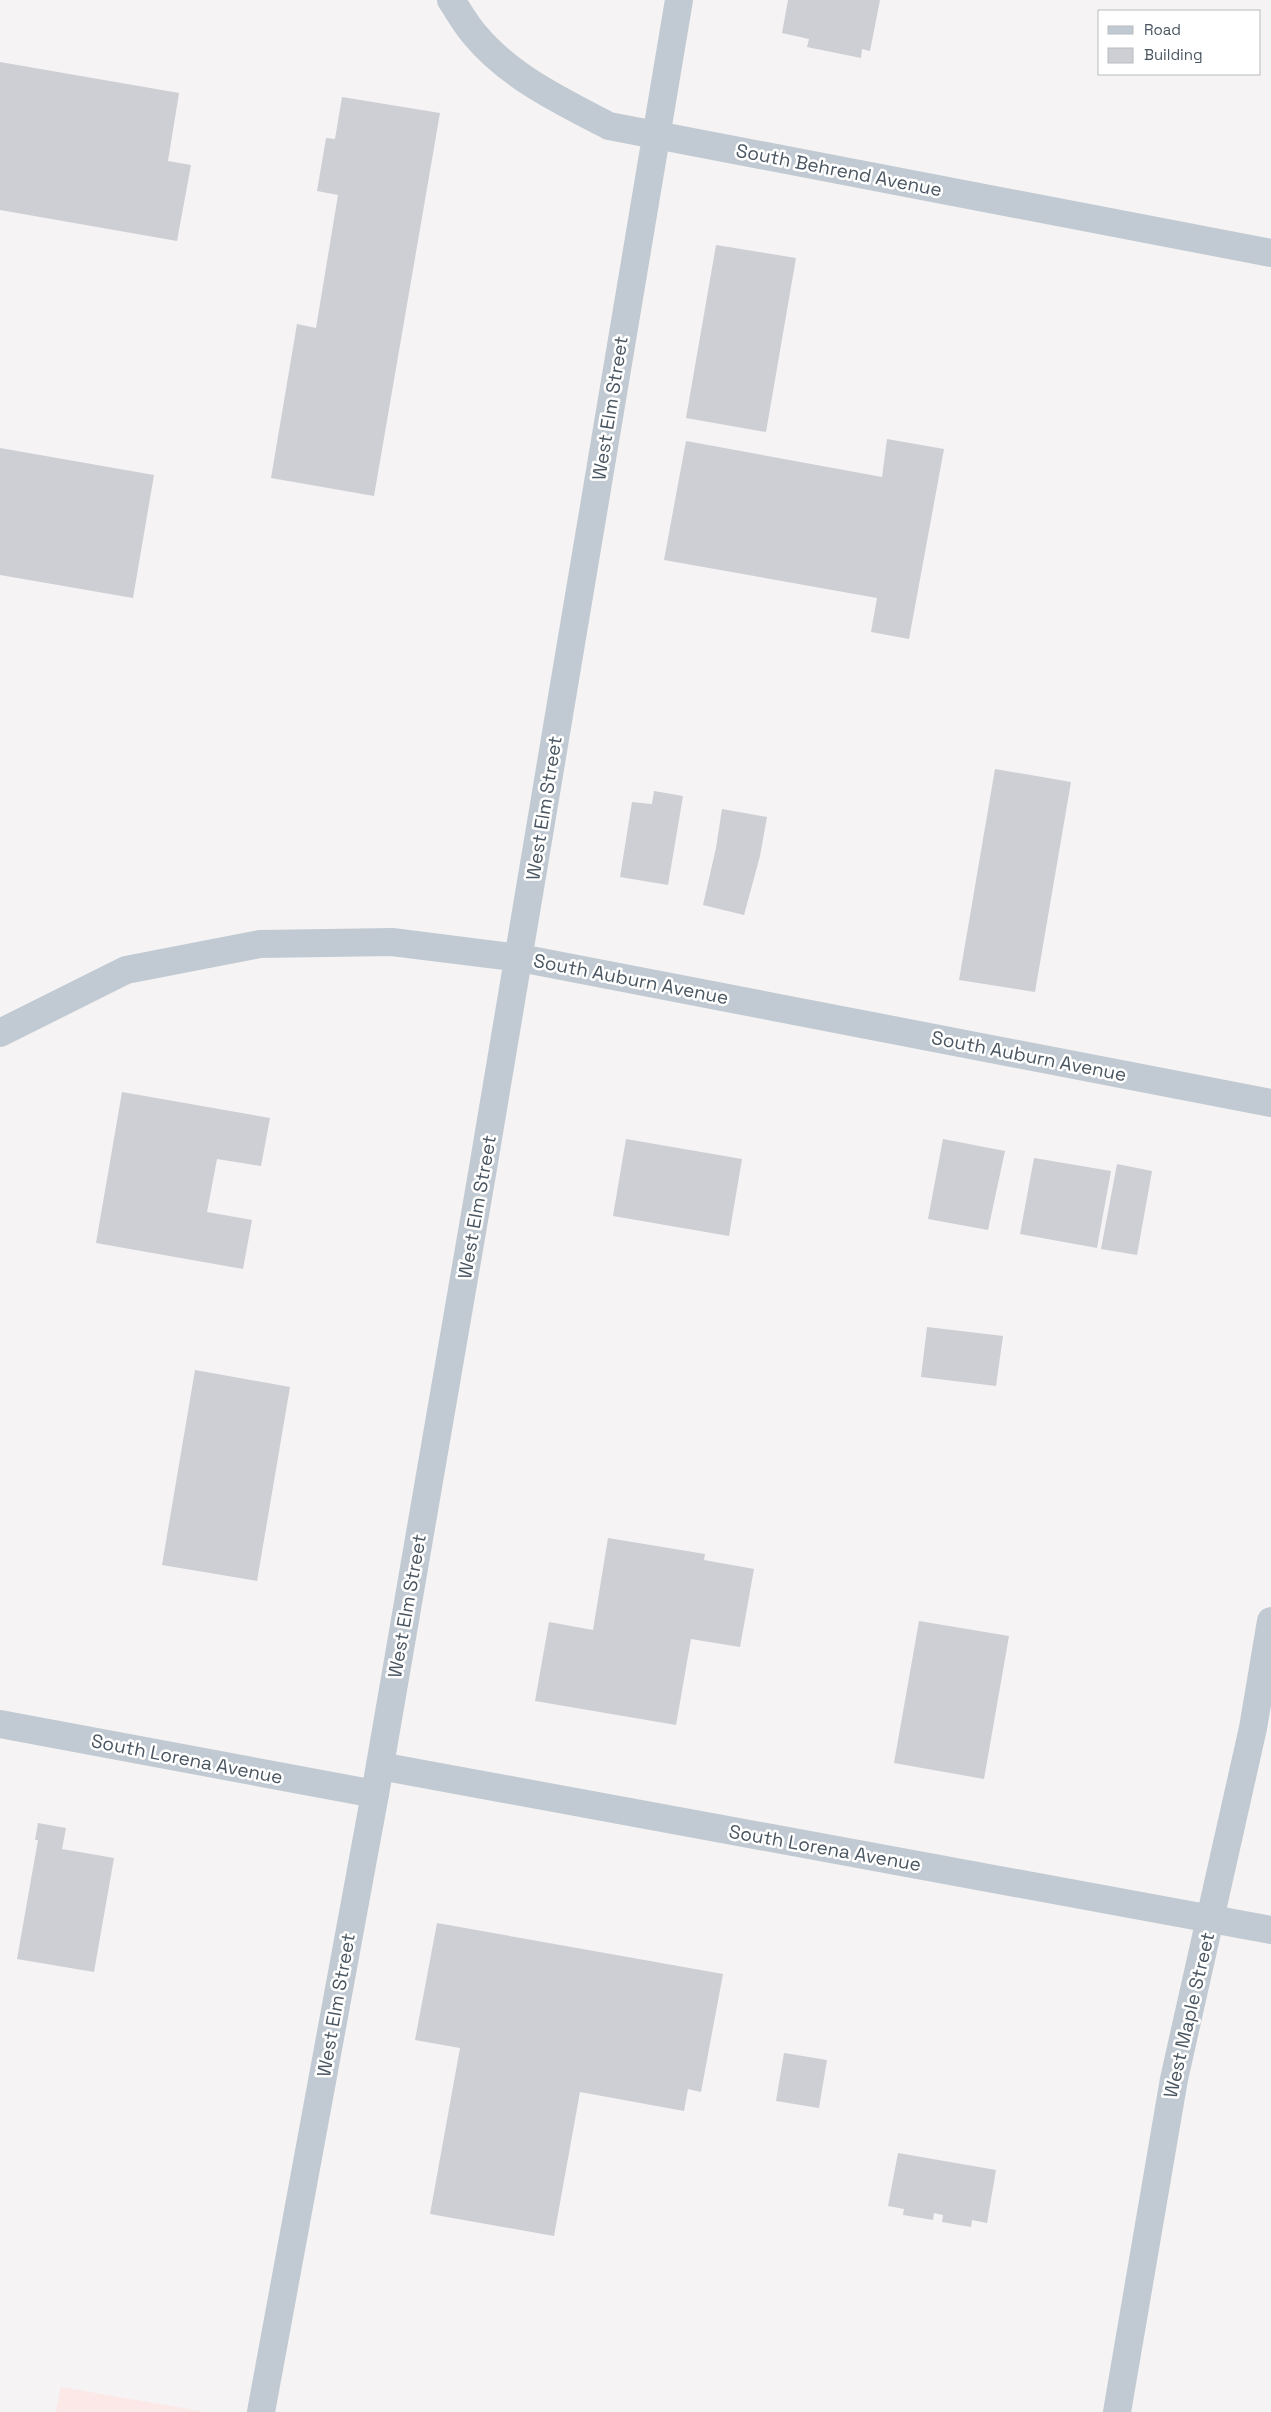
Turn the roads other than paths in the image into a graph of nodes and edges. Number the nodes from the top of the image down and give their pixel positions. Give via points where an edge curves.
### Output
1 (451, 0) edge
2 (678, 0) edge
3 (654, 134) junction
4 (1271, 253) edge
5 (520, 958) junction
6 (0, 1033) edge
7 (1271, 1103) edge
8 (1271, 1621) edge
9 (0, 1724) edge
10 (380, 1766) junction
11 (375, 1794) junction
12 (1211, 1918) junction
13 (1271, 1930) edge
14 (261, 2412) edge
15 (1117, 2412) edge

1 - 3 street, South Behrend Avenue via 475,35 507,67 560,101 609,126
2 - 3 street, West Elm Street
3 - 4 street, South Behrend Avenue
3 - 5 street, West Elm Street
5 - 6 street, South Auburn Avenue via 392,942 260,944 126,970
5 - 7 street, South Auburn Avenue
5 - 10 street, West Elm Street
8 - 12 street, West Maple Street via 1252,1728
9 - 11 street, South Lorena Avenue
10 - 11 street, West Elm Street
10 - 12 street, South Lorena Avenue
11 - 14 street, West Elm Street
12 - 13 street, South Lorena Avenue
12 - 15 street, West Maple Street via 1171,2098

